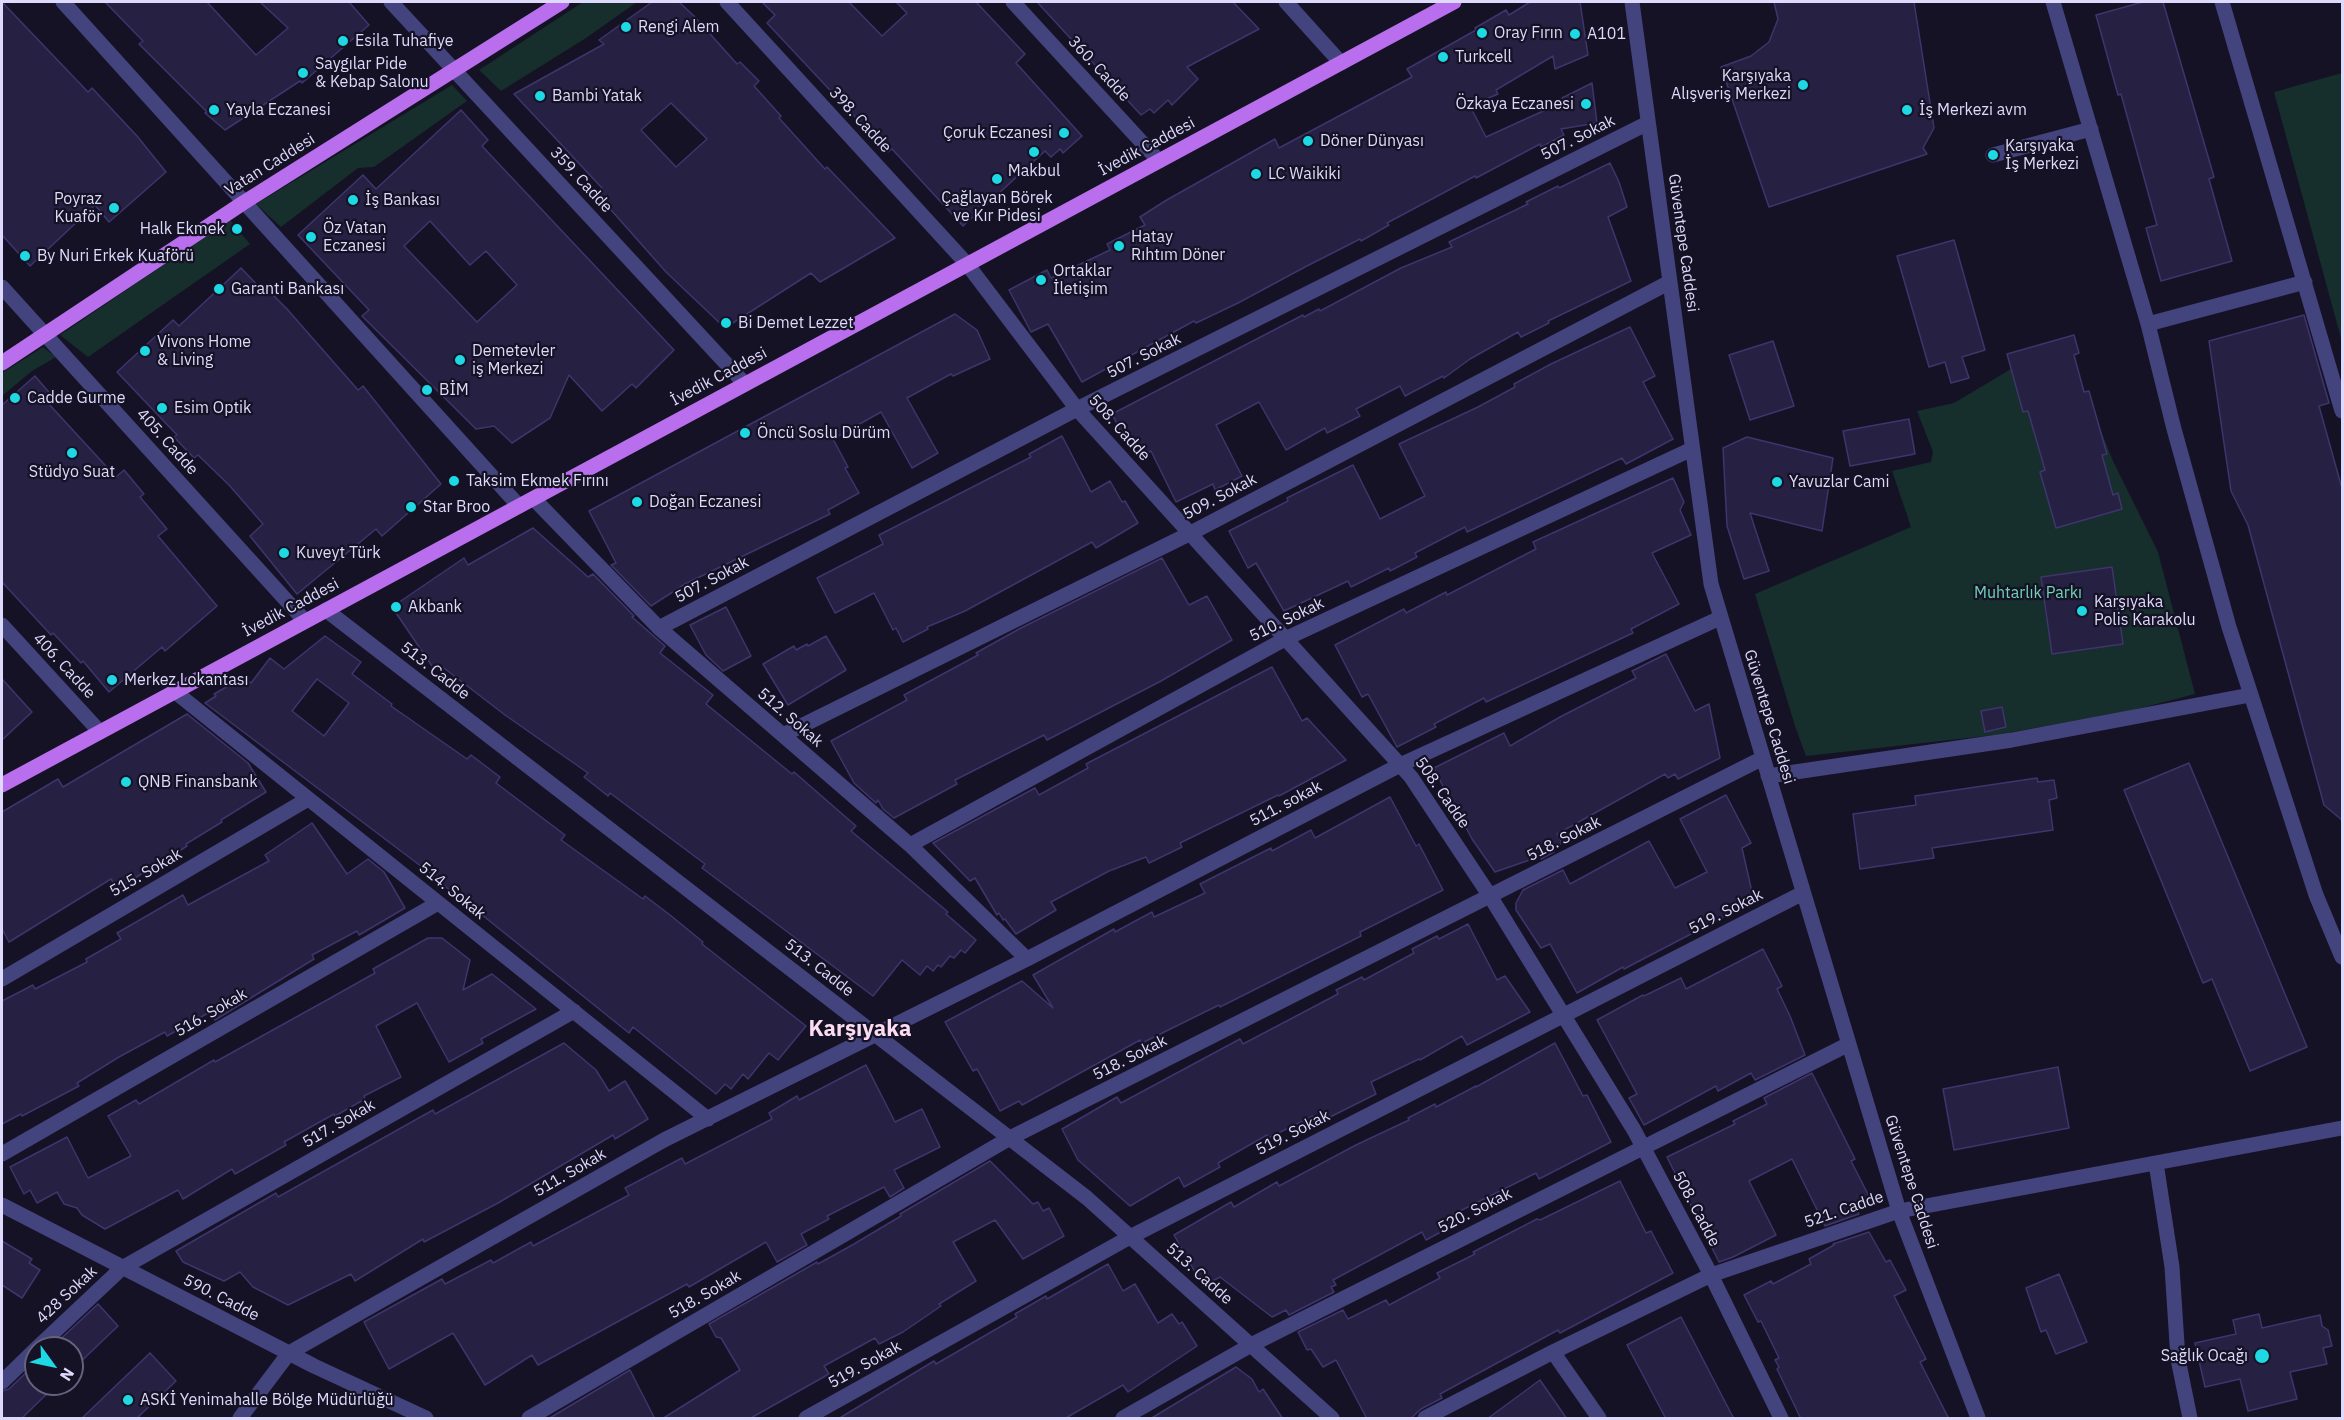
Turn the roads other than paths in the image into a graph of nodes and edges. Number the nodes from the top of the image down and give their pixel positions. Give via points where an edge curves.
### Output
1 (63, 2) edge
2 (392, 2) edge
3 (562, 2) edge
4 (727, 2) edge
5 (1012, 2) edge
6 (1286, 2) edge
7 (1454, 2) edge
8 (1632, 2) edge
9 (2053, 2) edge
10 (2222, 2) edge
11 (1341, 63) junction
12 (454, 70) junction
13 (1648, 123) junction
14 (2091, 129) junction
15 (1993, 155) dead end
16 (1159, 160) junction
17 (243, 202) junction
18 (967, 264) junction
19 (1670, 282) junction
20 (2305, 282) junction
21 (2, 287) edge
22 (2148, 324) junction
23 (46, 336) junction
24 (2, 363) edge
25 (745, 384) junction
26 (1077, 409) junction
27 (2343, 411) edge
28 (1692, 449) junction
29 (534, 499) junction
30 (519, 506) junction
31 (1189, 534) junction
32 (326, 610) junction
33 (1720, 618) junction
34 (305, 621) junction
35 (2, 625) edge
36 (659, 628) junction
37 (1285, 639) junction
38 (174, 691) junction
39 (2250, 695) junction
40 (100, 732) junction
41 (783, 735) junction
42 (1763, 758) junction
43 (1400, 765) junction
44 (1768, 776) junction
45 (2, 785) edge
46 (308, 799) junction
47 (910, 845) junction
48 (1803, 893) junction
49 (1490, 896) junction
50 (438, 903) junction
51 (2343, 957) edge
52 (1028, 959) junction
53 (2, 979) edge
54 (574, 1011) junction
55 (1563, 1014) junction
56 (875, 1034) junction
57 (1848, 1044) junction
58 (708, 1119) junction
59 (2343, 1128) edge
60 (1010, 1138) junction
61 (1642, 1146) junction
62 (2, 1154) edge
63 (2156, 1163) junction
64 (2, 1205) edge
65 (1899, 1211) junction
66 (1130, 1236) junction
67 (122, 1268) junction
68 (1711, 1275) junction
69 (51, 1336) edge
70 (1251, 1345) junction
71 (1553, 1352) junction
72 (289, 1353) junction
73 (24, 1361) edge
74 (2, 1382) edge
75 (240, 1419) edge
76 (426, 1419) edge
77 (529, 1419) edge
78 (806, 1419) edge
79 (1122, 1419) edge
80 (1332, 1419) edge
81 (1425, 1419) edge
82 (1599, 1419) edge
83 (1781, 1419) edge
84 (1978, 1419) edge
85 (2190, 1419) edge

1 - 17 street
2 - 12 street, 359. Cadde
3 - 12 main road, Vatan Caddesi
4 - 18 street, 398. Cadde
5 - 16 street, 360. Cadde
6 - 11 street
7 - 11 main road, İvedik Caddesi
8 - 13 street, Güventepe Caddesi
9 - 14 street
10 - 20 street
11 - 16 main road, İvedik Caddesi
12 - 17 main road, Vatan Caddesi
12 - 25 street, 359. Cadde
13 - 19 street, Güventepe Caddesi
13 - 26 street, 507. Sokak
14 - 15 street
14 - 22 street
16 - 18 main road, İvedik Caddesi
17 - 23 main road, Vatan Caddesi
17 - 30 street
18 - 25 main road, İvedik Caddesi
18 - 26 street, 508. Cadde
19 - 28 street, Güventepe Caddesi
19 - 31 street, 509. Sokak
20 - 22 street
20 - 27 street
21 - 23 street, 405. Cadde
22 - 39 street
23 - 24 main road, Vatan Caddesi
23 - 34 street, 405. Cadde
25 - 29 main road, İvedik Caddesi
26 - 31 street, 508. Cadde
26 - 36 street, 507. Sokak
28 - 33 street, Güventepe Caddesi via 1711,584
28 - 37 street, 510. Sokak
29 - 30 main road, İvedik Caddesi
29 - 36 street, 512. Sokak
30 - 32 main road, İvedik Caddesi
31 - 37 street, 508. Cadde
31 - 41 street, 509. Sokak
32 - 34 main road, İvedik Caddesi
32 - 56 street, 513. Cadde
33 - 42 street, Güventepe Caddesi
33 - 43 street, 511. sokak
34 - 38 main road, İvedik Caddesi
35 - 40 street, 406. Cadde
36 - 41 street, 512. Sokak
37 - 43 street, 508. Cadde
37 - 47 street, 510. Sokak
38 - 40 main road, İvedik Caddesi
38 - 46 street, 514. Sokak
39 - 44 street via 2012,740
39 - 51 street via 2316,895
40 - 45 main road, İvedik Caddesi
41 - 47 street, 512. Sokak
42 - 44 street, Güventepe Caddesi
42 - 49 street, 518. Sokak
43 - 49 street, 508. Cadde
43 - 52 street, 511. sokak
44 - 48 street, Güventepe Caddesi
46 - 50 street, 514. Sokak
46 - 53 street, 515. Sokak
47 - 52 street, 512. Sokak
48 - 55 street, 519. Sokak
48 - 57 street, Güventepe Caddesi
49 - 55 street, 508. Cadde
49 - 60 street, 518. Sokak
50 - 54 street, 514. Sokak
50 - 62 street, 516. Sokak
52 - 56 street, 511. sokak
54 - 58 street, 514. Sokak
54 - 67 street, 517. Sokak
55 - 61 street, 508. Cadde
55 - 66 street, 519. Sokak
56 - 58 street, 511. Sokak
56 - 60 street, 513. Cadde
57 - 61 street, 520. Sokak
57 - 65 street, Güventepe Caddesi
58 - 72 street, 511. Sokak via 664,1140
59 - 63 street, 521. Cadde
60 - 66 street, 513. Cadde
60 - 77 street, 518. Sokak
61 - 68 street, 508. Cadde
61 - 70 street, 520. Sokak
63 - 65 street, 521. Cadde
63 - 85 street via 2172,1267 2178,1359
64 - 67 street, 590. Cadde
65 - 68 street, 521. Cadde
65 - 84 street, Güventepe Caddesi
66 - 70 street, 513. Cadde
66 - 78 street, 519. Sokak
67 - 69 street, 428 Sokak
67 - 72 street, 590. Cadde
68 - 71 street, 521. Cadde
68 - 83 street, 508. Cadde
70 - 79 street, 520. Sokak
70 - 80 street, 513. Cadde
71 - 81 street, 521. Cadde
71 - 82 street
72 - 75 street
72 - 76 street, 590. Cadde
73 - 74 street, 428 Sokak

